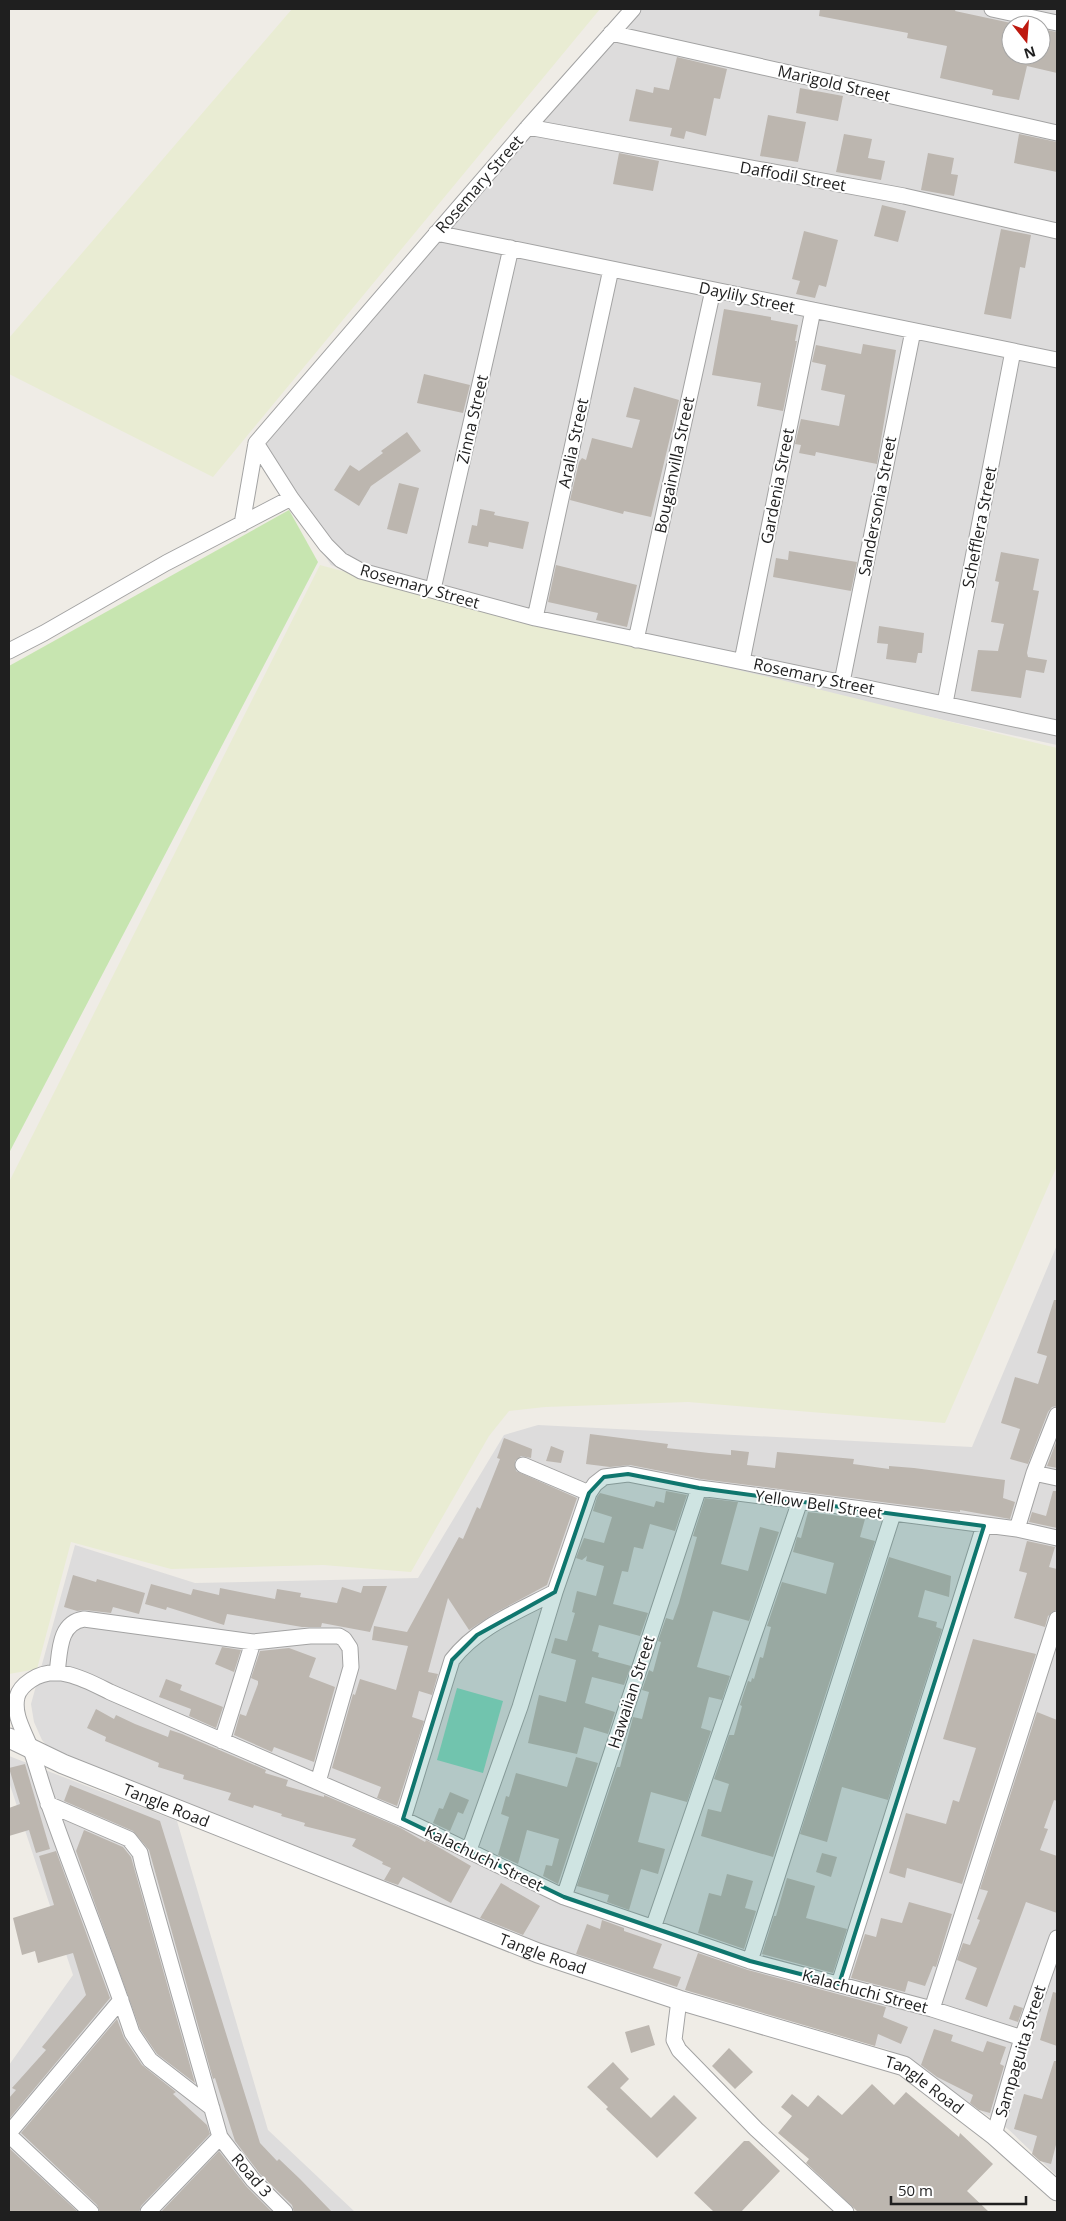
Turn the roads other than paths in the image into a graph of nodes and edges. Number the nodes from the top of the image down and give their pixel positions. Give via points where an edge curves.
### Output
1 (633, 9) edge
2 (992, 9) edge
3 (1057, 23) edge
4 (611, 33) junction
5 (528, 127) junction
6 (1057, 132) edge
7 (1057, 231) edge
8 (436, 233) junction
9 (511, 248) junction
10 (611, 269) junction
11 (713, 290) junction
12 (813, 310) junction
13 (913, 331) junction
14 (1013, 351) junction
15 (1057, 360) edge
16 (256, 443) junction
17 (291, 498) junction
18 (242, 524) junction
19 (433, 589) junction
20 (535, 618) junction
21 (636, 640) junction
22 (9, 651) edge
23 (742, 661) junction
24 (842, 682) junction
25 (945, 703) junction
26 (1057, 728) edge
27 (1057, 1415) edge
28 (522, 1465) dead end
29 (1034, 1473) junction
30 (1057, 1478) edge
31 (699, 1488) junction
32 (589, 1493) junction
33 (800, 1501) junction
34 (893, 1514) junction
35 (984, 1526) junction
36 (1017, 1529) junction
37 (1057, 1538) edge
38 (555, 1592) junction
39 (1057, 1619) edge
40 (253, 1642) junction
41 (57, 1674) junction
42 (9, 1738) edge
43 (222, 1741) junction
44 (30, 1748) junction
45 (318, 1782) junction
46 (48, 1804) junction
47 (403, 1820) junction
48 (469, 1850) junction
49 (564, 1897) junction
50 (653, 1928) junction
51 (1057, 1938) edge
52 (750, 1961) junction
53 (839, 1984) junction
54 (121, 2000) junction
55 (679, 2000) junction
56 (932, 2009) junction
57 (1022, 2038) junction
58 (212, 2108) junction
59 (9, 2134) edge
60 (994, 2135) junction
61 (220, 2137) junction
62 (1057, 2191) edge
63 (91, 2212) edge
64 (148, 2212) edge
65 (285, 2212) edge
66 (846, 2212) edge

1 - 4 street, Rosemary Street
2 - 3 street
4 - 5 street, Rosemary Street
4 - 6 street, Marigold Street
5 - 7 street, Daffodil Street via 904,196
5 - 8 street, Rosemary Street
8 - 9 street, Daylily Street
8 - 16 street, Rosemary Street
9 - 10 street, Daylily Street
9 - 19 street, Zinna Street
10 - 11 street, Daylily Street
10 - 20 street, Aralia Street
11 - 12 street, Daylily Street
11 - 21 street, Bougainvilla Street
12 - 13 street, Daylily Street
12 - 23 street, Gardenia Street
13 - 14 street, Daylily Street
13 - 24 street, Sandersonia Street
14 - 15 street, Daylily Street
14 - 25 street, Schefflera Street
16 - 17 street, Rosemary Street
16 - 18 street
17 - 18 street
17 - 19 street, Rosemary Street via 341,560 361,571
18 - 22 street
19 - 20 street, Rosemary Street
20 - 21 street, Rosemary Street
21 - 23 street, Rosemary Street
23 - 24 street, Rosemary Street
24 - 25 street, Rosemary Street
25 - 26 street, Rosemary Street
27 - 29 street
28 - 32 street
29 - 30 street
29 - 36 street
31 - 32 street, Yellow Bell Street via 628,1474 604,1477
31 - 33 street, Yellow Bell Street
31 - 49 street, Hawaiian Street
32 - 38 street
33 - 34 street, Yellow Bell Street
33 - 50 street
34 - 35 street, Yellow Bell Street
34 - 52 street
35 - 36 street, Yellow Bell Street
35 - 53 street
36 - 37 street, Yellow Bell Street
38 - 47 street via 477,1635 452,1660
38 - 48 street via 520,1707
39 - 56 street
40 - 41 street via 78,1620 67,1628 62,1639
40 - 43 street
40 - 45 street via 310,1636 339,1636 348,1642 350,1667
41 - 43 street, Kalachuchi Street via 80,1677
41 - 44 street, Kalachuchi Street via 34,1678 23,1685 17,1696 16,1710
42 - 44 street, Tangle Road
43 - 45 street, Kalachuchi Street
44 - 46 street, Kalachuchi Street
44 - 55 street, Tangle Road via 538,1953
45 - 47 street, Kalachuchi Street
46 - 54 street, Kalachuchi Street
46 - 58 street via 121,1834 140,1853
47 - 48 street, Kalachuchi Street
48 - 49 street, Kalachuchi Street
49 - 50 street, Kalachuchi Street
50 - 52 street, Kalachuchi Street
51 - 57 street, Sampaguita Street
52 - 53 street, Kalachuchi Street
53 - 56 street, Kalachuchi Street
54 - 58 street, Kalachuchi Street via 132,2034 150,2060
54 - 59 street
55 - 60 street, Tangle Road via 904,2066
55 - 66 street via 674,2040 679,2050 756,2129
56 - 57 street, Kalachuchi Street
57 - 60 street, Sampaguita Street
58 - 61 street
59 - 63 street
60 - 62 street, Tangle Road
61 - 64 street
61 - 65 street, Road 3 via 253,2180

